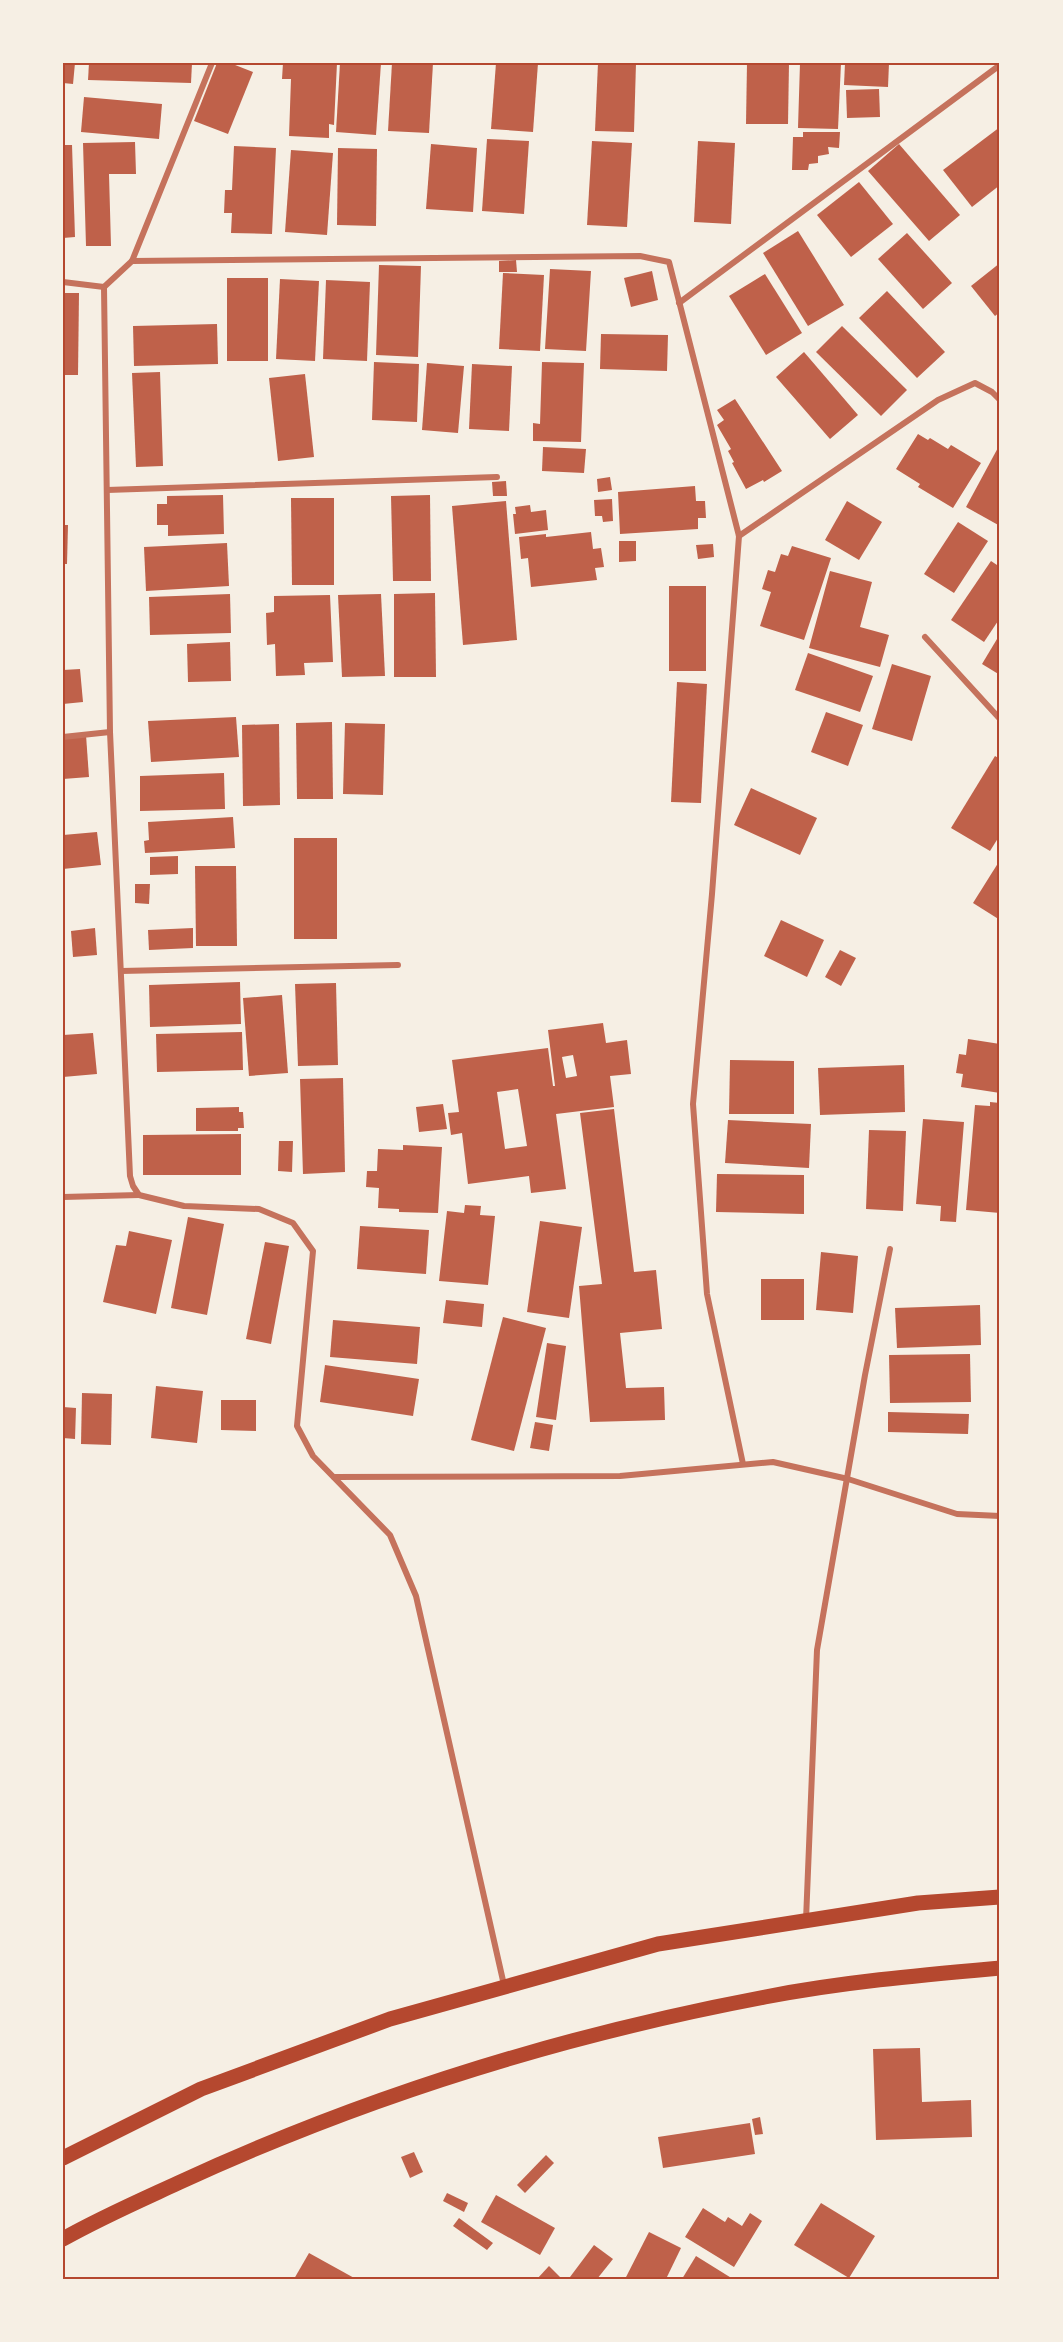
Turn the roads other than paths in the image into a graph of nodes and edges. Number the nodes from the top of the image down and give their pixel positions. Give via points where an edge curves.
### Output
1 (212, 63) edge
2 (1000, 65) edge
3 (132, 261) junction
4 (63, 282) edge
5 (104, 287) junction
6 (679, 303) junction
7 (1000, 400) edge
8 (497, 477) dead end
9 (107, 490) junction
10 (739, 536) junction
11 (925, 637) dead end
12 (1000, 719) edge
13 (110, 732) junction
14 (63, 736) edge
15 (398, 965) dead end
16 (121, 970) junction
17 (139, 1196) junction
18 (63, 1197) edge
19 (890, 1249) dead end
20 (743, 1464) junction
21 (334, 1477) junction
22 (848, 1479) junction
23 (1000, 1516) edge
24 (1000, 1897) edge
25 (806, 1920) junction
26 (1000, 1968) edge
27 (504, 1987) junction
28 (63, 2158) edge
29 (63, 2239) edge

1 - 3 street
2 - 6 street
3 - 5 street
3 - 6 street via 640,256 669,262
4 - 5 street
5 - 9 street
6 - 10 street
7 - 10 street via 975,384 938,400
8 - 9 street
9 - 13 street
10 - 20 street via 693,1104 707,1294
11 - 12 street
13 - 14 street
13 - 16 street
15 - 16 street
16 - 17 street via 130,1176
17 - 18 street
17 - 21 street via 184,1206 259,1209 293,1223 300,1232 313,1251 297,1426 313,1456
19 - 22 street
20 - 21 street via 620,1476
20 - 22 street via 773,1462
21 - 27 street via 390,1535 416,1596
22 - 23 street via 957,1514
22 - 25 street via 817,1650
24 - 25 main road via 918,1903
25 - 27 main road via 658,1944
26 - 29 main road via 766,1996 514,2057 380,2100 246,2151
27 - 28 main road via 390,2019 201,2089

